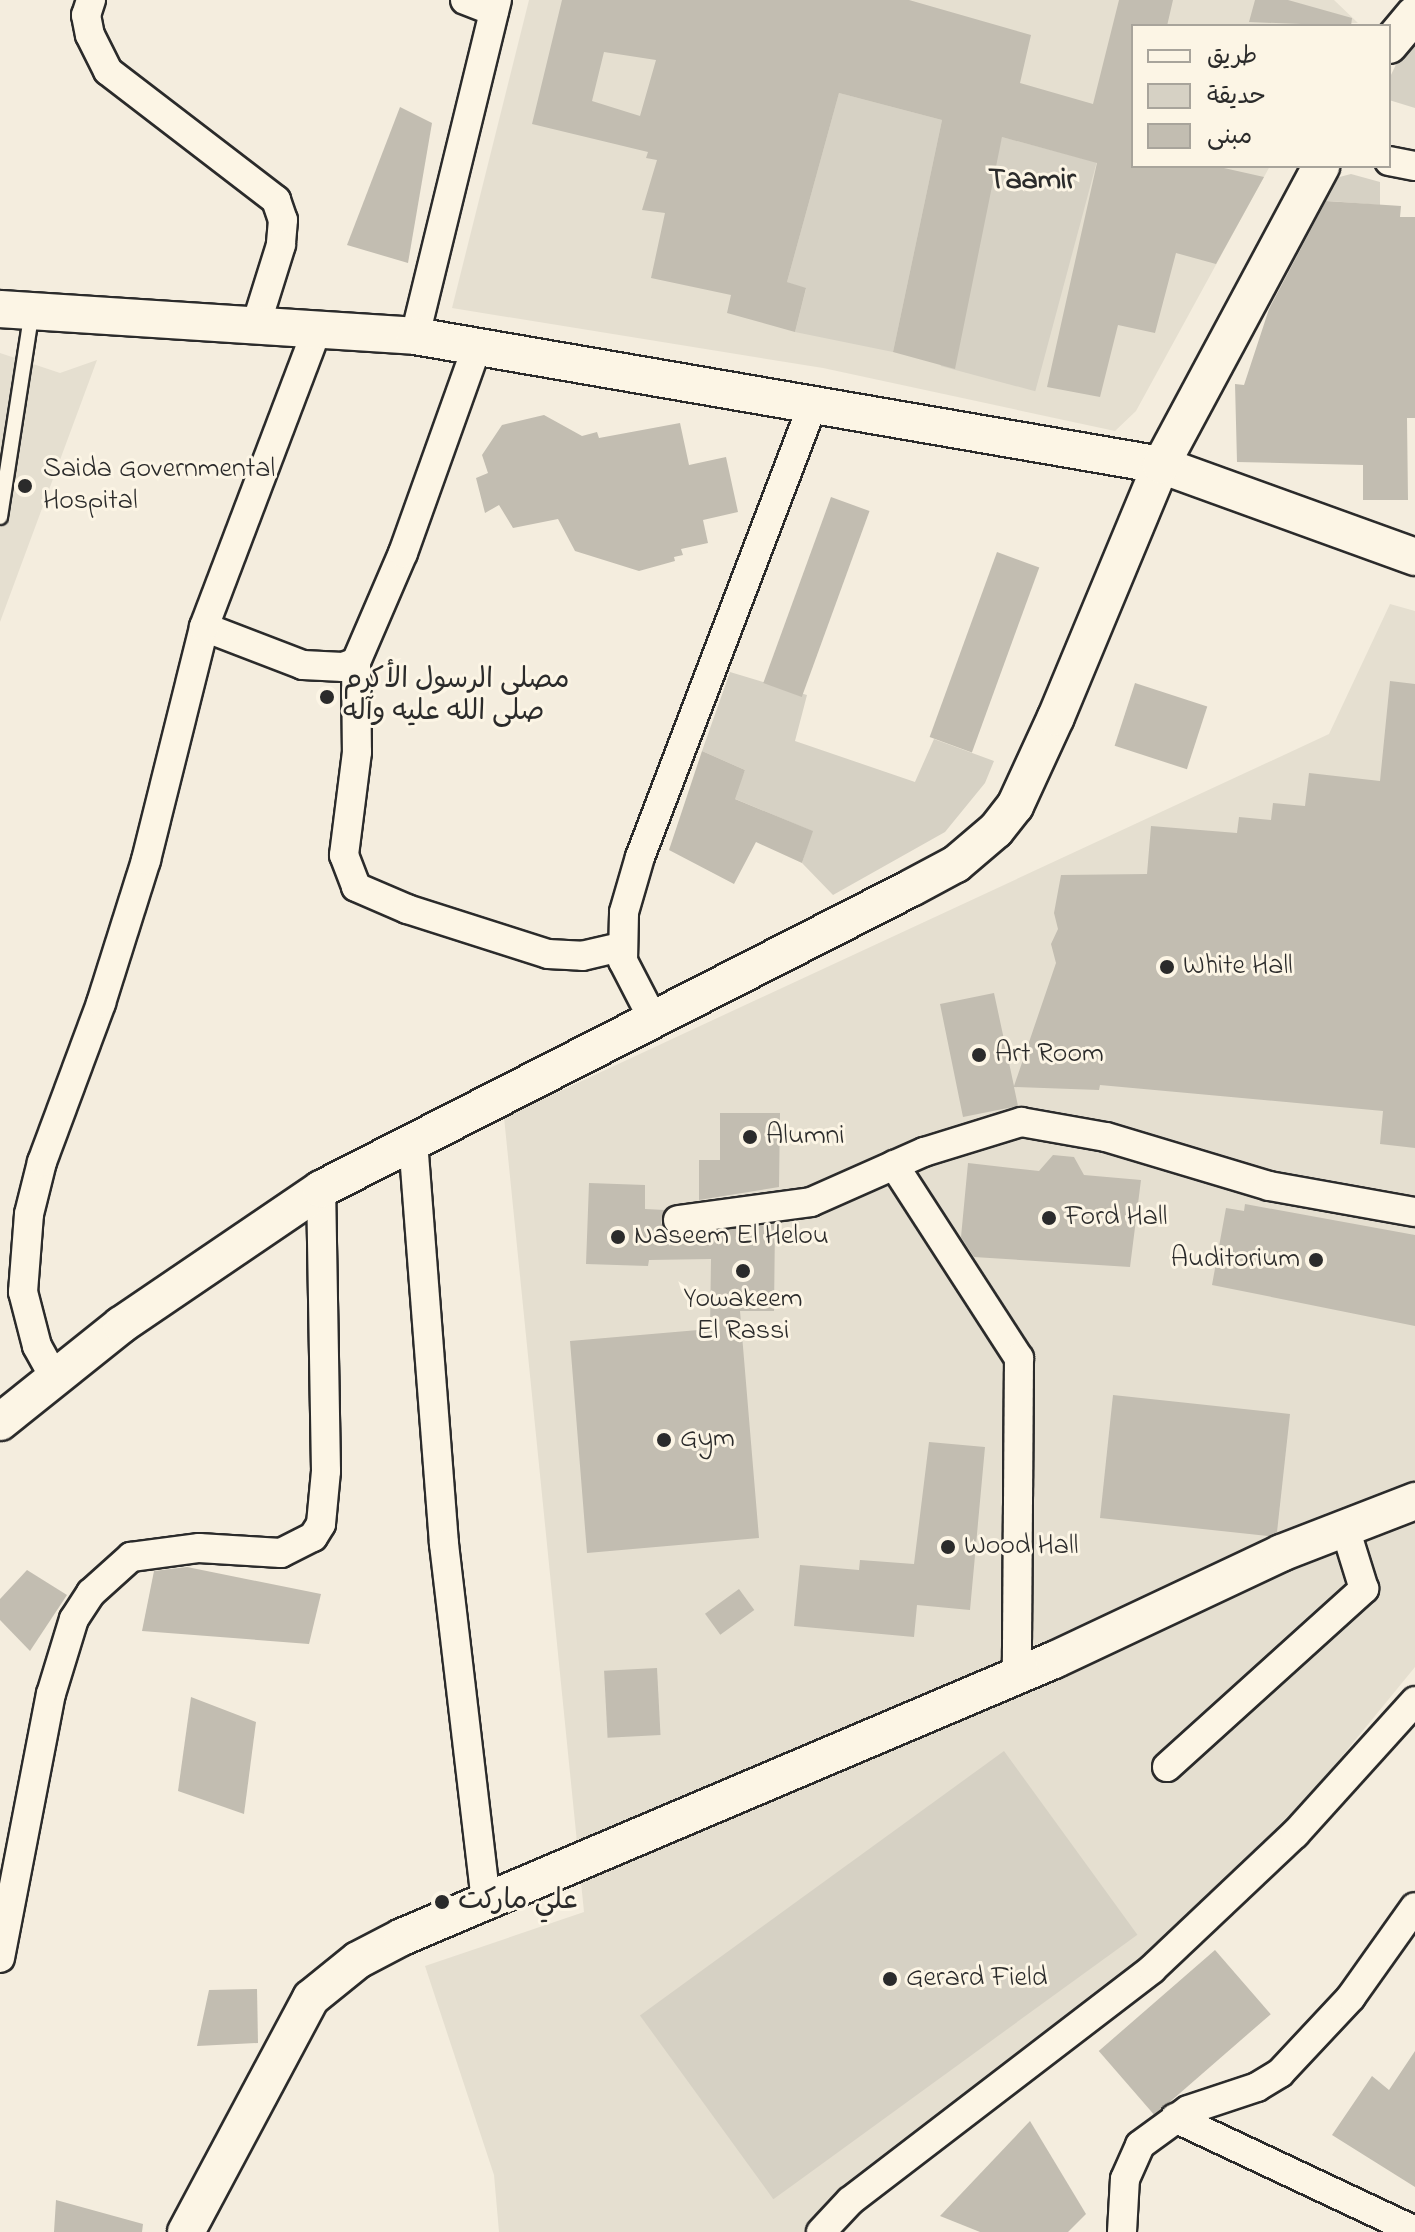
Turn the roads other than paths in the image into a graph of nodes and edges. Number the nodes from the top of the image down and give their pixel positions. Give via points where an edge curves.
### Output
1 (91, 0) edge
2 (465, 0) edge
3 (495, 5) edge
4 (1415, 14) edge
5 (1391, 43) edge
6 (1391, 161) edge
7 (1415, 166) edge
8 (1320, 168) edge
9 (16, 310) edge
10 (255, 328) junction
11 (316, 332) junction
12 (415, 336) junction
13 (477, 346) junction
14 (813, 404) junction
15 (1161, 465) junction
16 (0, 517) edge
17 (1413, 551) edge
18 (204, 627) junction
19 (356, 662) junction
20 (620, 947) junction
21 (654, 1021) junction
22 (413, 1141) junction
23 (894, 1165) junction
24 (321, 1189) junction
25 (1415, 1212) edge
26 (678, 1220) dead end
27 (53, 1375) junction
28 (0, 1422) edge
29 (1415, 1501) edge
30 (1345, 1528) junction
31 (1017, 1676) junction
32 (1415, 1701) edge
33 (1167, 1767) dead end
34 (486, 1902) junction
35 (1415, 1907) edge
36 (0, 1958) edge
37 (1175, 2118) junction
38 (1415, 2231) edge
39 (186, 2232) edge
40 (821, 2232) edge
41 (1122, 2232) edge

1 - 10 street via 86,15 90,35 108,71 276,200 283,220 281,245
2 - 3 street
3 - 12 street
4 - 5 street
6 - 7 street
8 - 15 street
9 - 10 street
9 - 16 lane
10 - 11 street
11 - 12 street
11 - 18 street
12 - 13 street
13 - 14 street
13 - 19 street via 403,553
14 - 15 street
14 - 20 street via 640,857
15 - 17 street
15 - 21 street via 1056,717 1015,806 996,830 956,864
18 - 19 street via 303,665 343,667
18 - 27 street via 146,860 29,1214 23,1292 37,1346
19 - 20 street via 358,740 344,855 356,887 548,954 582,956
20 - 21 street
21 - 22 street
22 - 24 street
22 - 34 street via 444,1544
23 - 25 street via 1021,1122 1106,1137 1269,1186
23 - 26 street via 811,1202
23 - 31 street via 1019,1358
24 - 27 street
24 - 36 street via 326,1471 321,1524 313,1537 281,1553 199,1548 131,1557 91,1593 74,1619 51,1694
27 - 28 street
29 - 30 street
30 - 31 street
30 - 33 street via 1364,1589
31 - 34 street
32 - 40 street via 1295,1834 1152,1969 850,2201
34 - 39 street via 358,1960 311,1998
35 - 37 street via 1351,1997 1280,2073
37 - 38 street
37 - 41 street via 1140,2145 1125,2179

